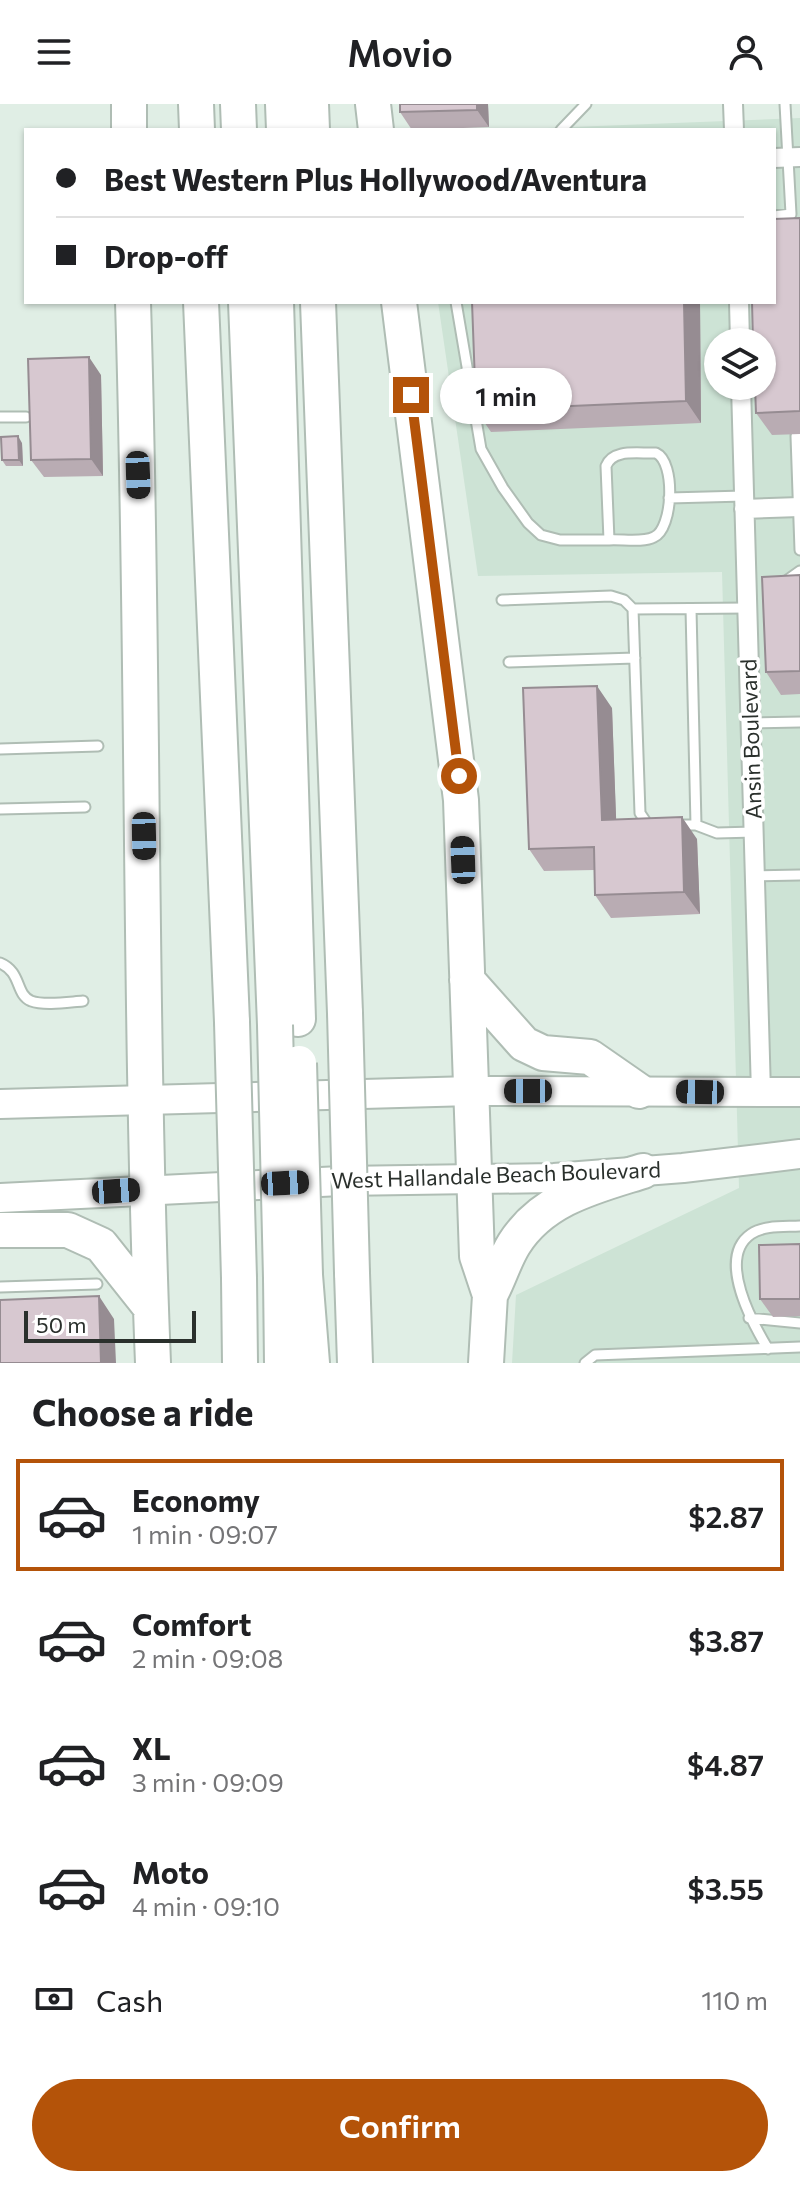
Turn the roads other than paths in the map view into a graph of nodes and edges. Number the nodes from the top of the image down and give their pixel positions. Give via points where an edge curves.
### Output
1 (129, 104) edge
2 (196, 104) edge
3 (230, 104) edge
4 (238, 104) edge
5 (270, 104) edge
6 (283, 104) edge
7 (311, 104) edge
8 (373, 104) edge
9 (586, 104) edge
10 (733, 104) edge
11 (785, 104) edge
12 (129, 128) edge
13 (197, 128) edge
14 (230, 128) edge
15 (239, 128) edge
16 (271, 128) edge
17 (284, 128) edge
18 (312, 128) edge
19 (376, 128) edge
20 (563, 128) edge
21 (734, 128) edge
22 (787, 158) edge
23 (776, 216) edge
24 (133, 304) edge
25 (201, 304) edge
26 (231, 304) edge
27 (246, 304) edge
28 (276, 304) edge
29 (289, 304) edge
30 (318, 304) edge
31 (399, 304) edge
32 (456, 304) edge
33 (739, 304) edge
34 (740, 328) edge
35 (204, 400) junction
36 (741, 400) edge
37 (0, 417) edge
38 (26, 417) edge
39 (796, 436) dead end
40 (669, 498) junction
41 (744, 502) junction
42 (799, 507) edge
43 (609, 540) junction
44 (800, 550) edge
45 (800, 571) edge
46 (769, 583) edge
47 (502, 600) dead end
48 (748, 608) junction
49 (633, 609) junction
50 (691, 609) junction
51 (329, 649) junction
52 (635, 658) junction
53 (509, 662) dead end
54 (800, 722) edge
55 (751, 723) junction
56 (98, 746) dead end
57 (0, 749) edge
58 (85, 807) dead end
59 (0, 809) edge
60 (696, 825) junction
61 (754, 832) junction
62 (800, 875) edge
63 (755, 876) junction
64 (0, 963) edge
65 (467, 980) junction
66 (83, 1001) dead end
67 (286, 1024) junction
68 (472, 1091) junction
69 (639, 1091) junction
70 (800, 1092) edge
71 (761, 1093) junction
72 (147, 1099) junction
73 (41, 1103) junction
74 (0, 1104) edge
75 (0, 1123) edge
76 (800, 1154) edge
77 (643, 1171) junction
78 (473, 1181) junction
79 (146, 1190) junction
80 (0, 1198) edge
81 (800, 1226) edge
82 (0, 1230) edge
83 (293, 1276) junction
84 (97, 1284) dead end
85 (0, 1287) edge
86 (490, 1295) junction
87 (151, 1308) junction
88 (749, 1318) junction
89 (800, 1323) edge
90 (800, 1347) edge
91 (768, 1349) junction
92 (153, 1363) edge
93 (240, 1363) edge
94 (282, 1363) edge
95 (312, 1363) edge
96 (355, 1363) edge
97 (486, 1363) edge
98 (585, 1363) edge

1 - 12 highway
2 - 13 highway
3 - 14 highway
4 - 15 highway
5 - 16 highway
6 - 17 highway
7 - 18 highway
8 - 19 highway
9 - 20 lane
10 - 21 street
11 - 22 lane
22 - 23 lane via 791,214
24 - 72 highway
25 - 35 highway
26 - 35 highway
27 - 67 highway
28 - 67 highway
29 - 51 highway via 294,457
30 - 51 highway
31 - 65 highway via 461,800
32 - 43 lane via 481,449 503,488 541,535
33 - 34 street
35 - 93 highway, bridge via 232,1022
36 - 41 street, Ansin Boulevard
37 - 38 lane
39 - 42 lane
40 - 41 lane
40 - 43 lane via 661,532 652,538
40 - 43 lane via 664,457 656,453 609,458
41 - 42 street
41 - 48 street, Ansin Boulevard via 752,584
42 - 44 lane
45 - 46 lane
47 - 49 lane via 611,596
48 - 50 lane
48 - 55 street, Ansin Boulevard
49 - 50 lane
49 - 52 lane
50 - 60 lane
51 - 96 highway, bridge
52 - 53 lane
52 - 60 lane via 642,821 649,826
54 - 55 lane
55 - 61 street, Ansin Boulevard
56 - 57 lane
58 - 59 lane
60 - 61 lane via 717,833
61 - 63 street, Ansin Boulevard
62 - 63 lane
63 - 71 street, Ansin Boulevard
64 - 66 lane via 12,969 33,1002
65 - 68 highway
65 - 69 highway via 524,1044 543,1053 590,1057
67 - 83 highway, bridge
68 - 69 main road
68 - 72 main road
68 - 78 highway
69 - 71 main road
70 - 71 main road
72 - 73 main road
72 - 79 highway
73 - 74 main road
73 - 75 main road
76 - 77 main road, West Hallandale Beach Boulevard
77 - 78 main road, West Hallandale Beach Boulevard
77 - 86 highway via 573,1193 546,1211 512,1247
78 - 79 main road, West Hallandale Beach Boulevard
78 - 86 highway via 478,1267
79 - 80 main road, West Hallandale Beach Boulevard
79 - 87 highway
81 - 88 lane via 761,1229 741,1245 740,1294
82 - 87 highway via 68,1230 101,1245
83 - 94 highway
83 - 95 highway
84 - 85 lane
86 - 97 highway
87 - 92 highway
88 - 89 lane
88 - 91 lane
90 - 91 lane
91 - 98 lane via 595,1355

